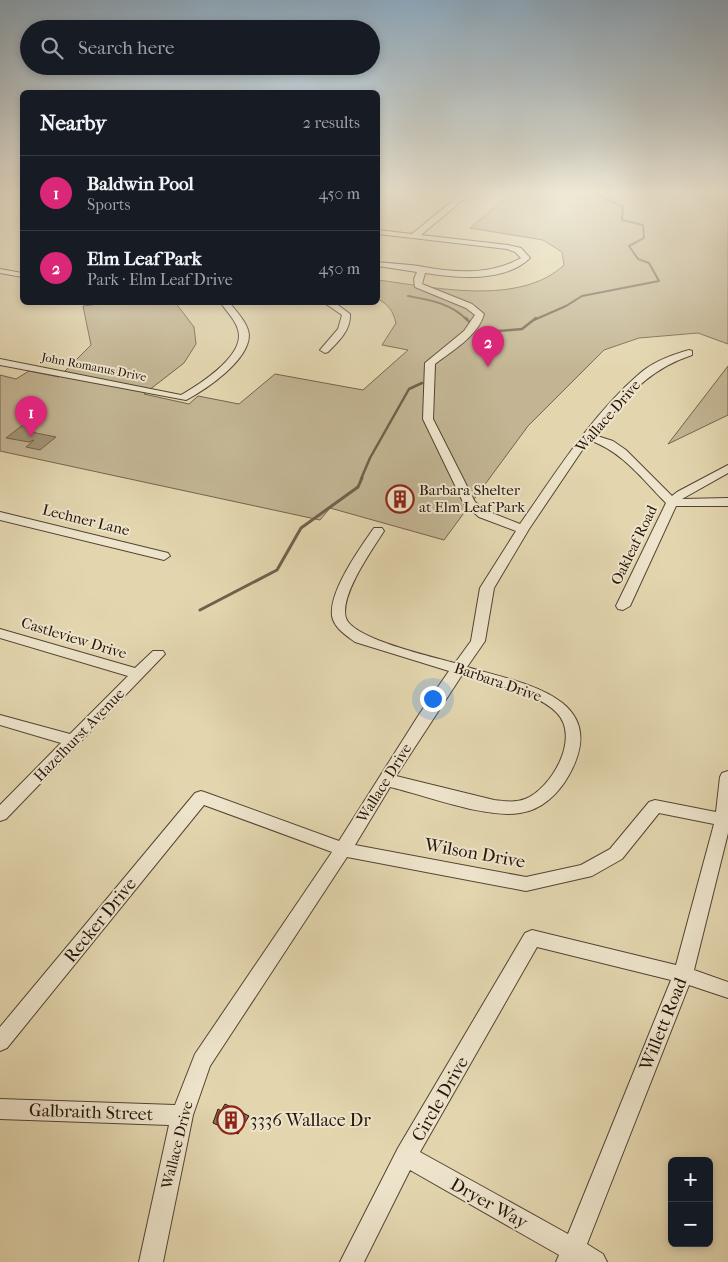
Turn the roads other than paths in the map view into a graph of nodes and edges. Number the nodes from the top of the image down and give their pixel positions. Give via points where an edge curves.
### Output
1 (519, 252) edge
2 (380, 264) edge
3 (423, 269) junction
4 (0, 271) edge
5 (20, 275) edge
6 (226, 305) edge
7 (332, 305) edge
8 (325, 350) dead end
9 (689, 353) dead end
10 (0, 362) edge
11 (587, 436) junction
12 (728, 468) edge
13 (728, 502) edge
14 (672, 503) junction
15 (0, 516) edge
16 (523, 529) junction
17 (378, 531) dead end
18 (164, 556) dead end
19 (623, 606) dead end
20 (0, 633) edge
21 (158, 654) dead end
22 (460, 669) junction
23 (138, 674) junction
24 (0, 720) edge
25 (74, 741) junction
26 (728, 776) edge
27 (388, 780) junction
28 (201, 797) joint
29 (0, 815) edge
30 (723, 820) junction
31 (343, 849) junction
32 (683, 975) junction
33 (728, 990) edge
34 (0, 1042) edge
35 (0, 1109) edge
36 (182, 1115) junction
37 (406, 1156) junction
38 (570, 1256) edge
39 (151, 1262) edge
40 (352, 1262) edge
41 (595, 1262) edge

1 - 3 street via 526,258 514,268 489,273
2 - 3 street
3 - 16 street via 418,285 469,306 480,314 474,327 430,363 428,419 470,504 483,514
4 - 5 street
6 - 10 street, John Romanus Drive via 241,326 244,336 241,346 227,365 182,398
7 - 8 street via 346,314 347,321
9 - 11 street, Wallace Drive via 668,360 642,376
11 - 14 street via 609,443 622,452
11 - 16 street, Wallace Drive
12 - 14 street, Oakleaf Road
13 - 14 street
14 - 19 street, Oakleaf Road
15 - 18 street, Lechner Lane
16 - 22 street, Wallace Drive via 487,588 478,641
17 - 22 street, Barbara Drive via 353,571 342,600 339,616 344,626 360,639
20 - 23 street, Castleview Drive
21 - 23 street, Hazelhurst Avenue
22 - 27 street, Wallace Drive via 425,717
22 - 27 street, Barbara Drive via 548,699 570,719 574,736 572,751 553,789 537,802 520,808 498,807
23 - 25 street, Hazelhurst Avenue
24 - 25 street
25 - 29 street, Hazelhurst Avenue
26 - 30 street, Willett Road
27 - 31 street, Wallace Drive
28 - 31 street, Wilson Drive
28 - 34 street, Recker Drive
30 - 31 street, Wilson Drive via 655,806 616,854 586,871 526,884
30 - 32 street, Willett Road
31 - 36 street, Wallace Drive via 202,1061
32 - 33 street
32 - 37 street, Circle Drive via 532,938
32 - 38 street, Willett Road
35 - 36 street, Galbraith Street
36 - 39 street, Wallace Drive
37 - 38 street, Dryer Way
37 - 40 street, Circle Drive
38 - 41 street, Dryer Way

